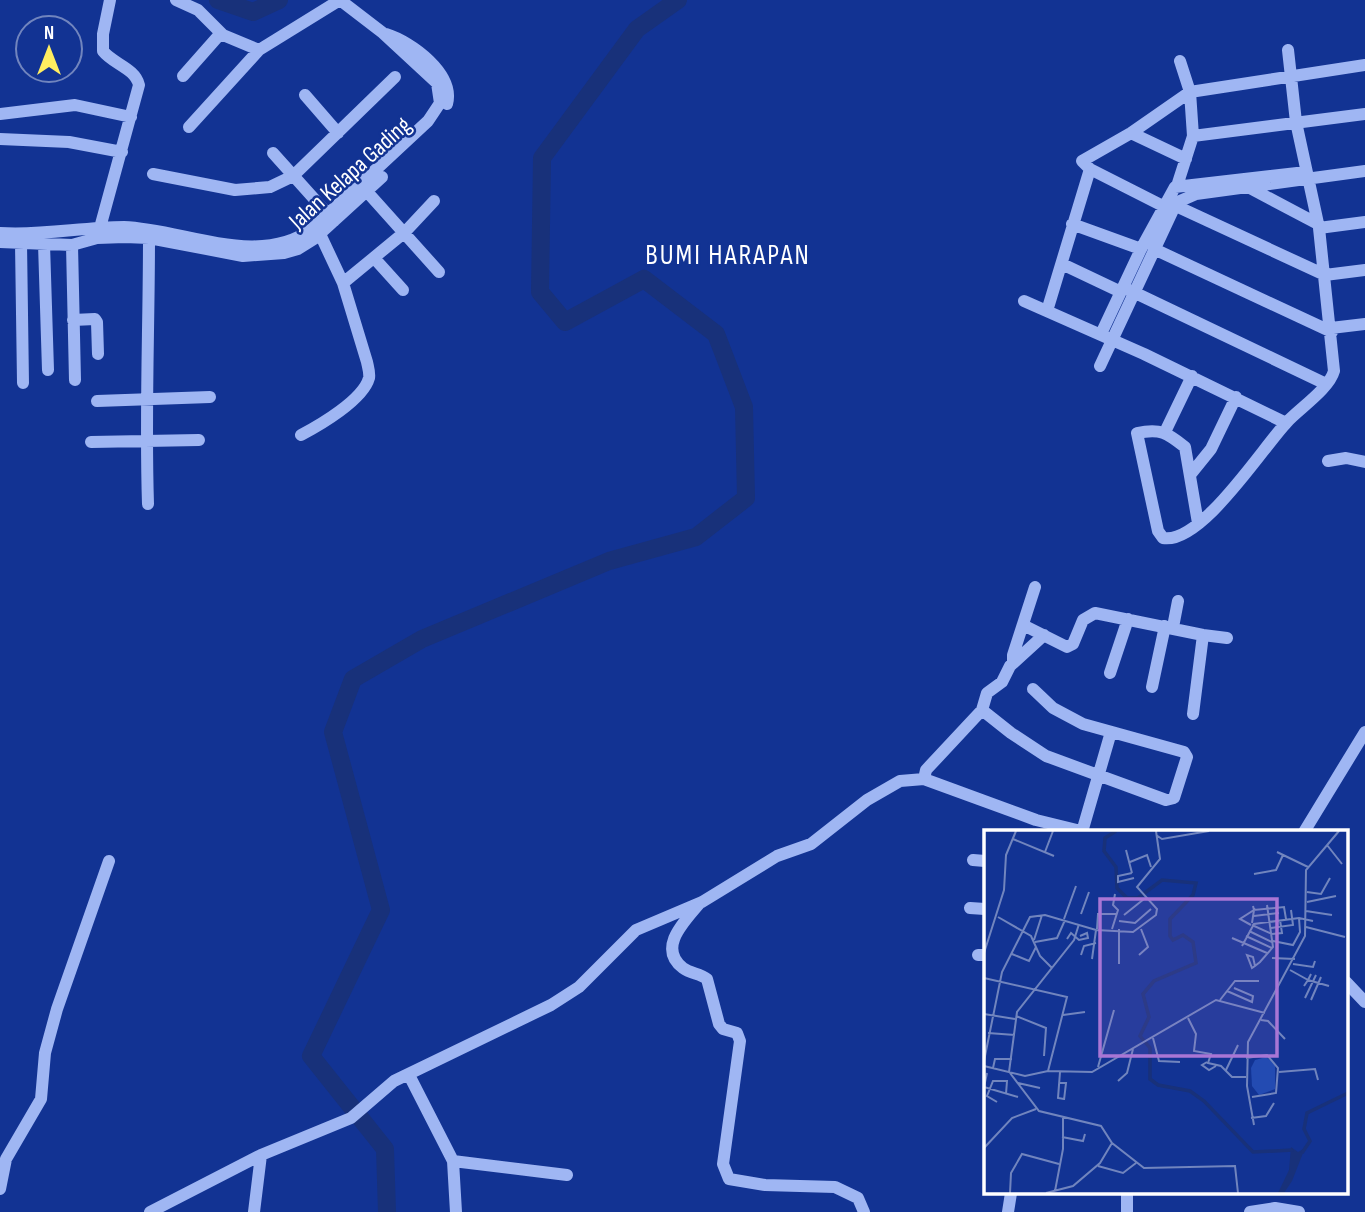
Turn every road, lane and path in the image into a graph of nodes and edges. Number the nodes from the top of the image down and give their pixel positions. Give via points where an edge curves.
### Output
1 (110, 0) edge
2 (176, 0) edge
3 (341, 0) edge
4 (221, 33) junction
5 (259, 50) junction
6 (1288, 50) dead end
7 (1180, 61) dead end
8 (1365, 65) edge
9 (183, 76) dead end
10 (1293, 76) junction
11 (395, 77) dead end
12 (1190, 92) junction
13 (305, 95) dead end
14 (0, 114) edge
15 (1365, 114) edge
16 (131, 117) junction
17 (1296, 122) junction
18 (189, 127) dead end
19 (338, 133) junction
20 (1131, 133) junction
21 (1193, 136) junction
22 (0, 139) edge
23 (122, 152) junction
24 (273, 153) dead end
25 (1186, 159) junction
26 (1365, 164) edge
27 (1090, 169) junction
28 (1365, 171) edge
29 (153, 174) dead end
30 (293, 176) junction
31 (1306, 176) junction
32 (1177, 186) junction
33 (1247, 187) junction
34 (364, 188) junction
35 (435, 201) dead end
36 (1170, 206) junction
37 (331, 218) junction
38 (1365, 222) edge
39 (1072, 224) junction
40 (1318, 226) junction
41 (405, 232) junction
42 (0, 233) edge
43 (99, 233) junction
44 (320, 234) junction
45 (149, 238) junction
46 (0, 242) edge
47 (21, 243) junction
48 (44, 244) junction
49 (72, 245) junction
50 (1147, 249) junction
51 (244, 251) junction
52 (375, 259) junction
53 (1062, 264) junction
54 (1365, 270) edge
55 (439, 272) dead end
56 (1325, 275) junction
57 (342, 283) junction
58 (402, 290) dead end
59 (1126, 291) junction
60 (1024, 301) dead end
61 (1047, 311) junction
62 (73, 320) junction
63 (1365, 324) edge
64 (1332, 330) junction
65 (1106, 336) junction
66 (98, 354) dead end
67 (1100, 366) dead end
68 (48, 370) dead end
69 (1192, 376) junction
70 (75, 380) dead end
71 (23, 383) dead end
72 (1326, 384) junction
73 (209, 397) dead end
74 (1236, 397) junction
75 (148, 399) junction
76 (97, 401) dead end
77 (1286, 423) junction
78 (1166, 432) junction
79 (301, 435) dead end
80 (199, 440) dead end
81 (91, 442) dead end
82 (146, 442) junction
83 (1328, 461) dead end
84 (1365, 461) edge
85 (1190, 475) junction
86 (148, 504) dead end
87 (1199, 523) junction
88 (1035, 587) dead end
89 (1178, 601) dead end
90 (1128, 619) junction
91 (1023, 625) junction
92 (1169, 626) junction
93 (1044, 635) junction
94 (1203, 635) junction
95 (1227, 638) dead end
96 (1013, 663) junction
97 (1111, 673) dead end
98 (1152, 687) dead end
99 (1033, 689) dead end
100 (982, 710) junction
101 (1193, 714) dead end
102 (1111, 732) junction
103 (1365, 732) edge
104 (1099, 775) junction
105 (924, 779) junction
106 (1035, 826) edge
107 (1068, 830) edge
108 (1085, 830) edge
109 (1305, 830) edge
110 (109, 861) dead end
111 (702, 902) junction
112 (970, 908) dead end
113 (984, 909) edge
114 (1348, 984) edge
115 (1365, 1002) edge
116 (409, 1075) junction
117 (261, 1155) junction
118 (453, 1161) junction
119 (567, 1175) dead end
120 (0, 1189) edge
121 (1011, 1194) edge
122 (1127, 1194) edge
123 (150, 1212) edge
124 (254, 1212) edge
125 (456, 1212) edge
126 (864, 1212) edge
127 (1008, 1212) edge
128 (1127, 1212) edge
129 (1250, 1212) edge
130 (1299, 1212) edge

1 - 16 street via 103,51 138,80
2 - 4 street via 198,10
3 - 5 street
3 - 34 street, Jalan Kelapa Gading via 433,78 443,104
4 - 5 street
4 - 9 street
5 - 18 street
6 - 10 street
7 - 12 street
8 - 10 street
10 - 12 street
10 - 17 street
11 - 19 street
12 - 20 street
12 - 21 street
13 - 19 street
14 - 16 street via 75,105
15 - 17 street
16 - 23 street
17 - 21 street
17 - 31 street
19 - 30 street
20 - 25 street
20 - 27 street via 1082,161
21 - 25 street
22 - 23 street via 69,142
23 - 43 street
24 - 30 street
25 - 32 street
26 - 31 street
27 - 36 street
27 - 39 street
28 - 31 street
29 - 30 street via 235,190 261,189
30 - 37 street
31 - 32 street
31 - 33 street
31 - 40 street
32 - 36 street
33 - 36 street via 1196,194
33 - 40 street
34 - 37 street, Jalan Kelapa Gading
34 - 41 street
35 - 41 street
36 - 50 street
36 - 56 street
37 - 44 street, Jalan Kelapa Gading
37 - 51 street, Jalan Kelapa Gading via 292,241
38 - 40 street
39 - 50 street
39 - 53 street
40 - 56 street
41 - 52 street
41 - 55 street
42 - 43 street, Jalan Kelapa Gading
43 - 45 street, Jalan Kelapa Gading
43 - 49 street, Jalan Kelapa Gading
43 - 51 street, Jalan Kelapa Gading via 155,230
44 - 51 street, Jalan Kelapa Gading via 284,253
44 - 57 street
45 - 51 street, Jalan Kelapa Gading
45 - 75 street
46 - 47 street, Jalan Kelapa Gading
47 - 48 street, Jalan Kelapa Gading
47 - 71 street
48 - 49 street, Jalan Kelapa Gading
48 - 68 street
49 - 62 street
50 - 59 street
50 - 64 street
52 - 57 street
52 - 58 street
53 - 59 street
53 - 61 street
54 - 56 street
56 - 64 street
57 - 79 street via 368,362 369,379 336,414
59 - 65 street
59 - 72 street
60 - 61 street
61 - 65 street
62 - 66 street via 97,322
62 - 70 street
63 - 64 street
64 - 72 street via 1335,371
65 - 67 street
65 - 69 street
69 - 74 street
69 - 78 street
72 - 77 street
73 - 75 street
74 - 77 street
74 - 85 street via 1211,449
75 - 76 street
75 - 82 street
77 - 87 street via 1236,489
78 - 85 street via 1185,447
78 - 87 street via 1138,433 1157,531 1163,538 1173,539
80 - 82 street
81 - 82 street
82 - 86 street
83 - 84 street
85 - 87 street
88 - 91 street
89 - 92 street
90 - 92 street
90 - 93 street via 1095,613 1083,620 1067,647
90 - 97 street
91 - 93 street
91 - 96 street
92 - 94 street
92 - 98 street
93 - 96 street
94 - 95 street
94 - 101 street
96 - 100 street via 1002,682 987,693
99 - 102 street via 1053,708
100 - 104 street via 1046,756
100 - 105 street via 926,770
102 - 104 street
102 - 104 street via 1184,752 1187,757 1171,800
103 - 109 street
104 - 108 street
105 - 106 street
105 - 111 street via 888,786 811,844 777,856
106 - 107 street
110 - 120 street via 51,1031 41,1099 6,1159
111 - 116 street via 636,930 568,995
111 - 126 street via 682,923 671,955 690,973 705,976 719,1024 737,1033 740,1041 723,1164 729,1179 835,1187 858,1198
112 - 113 street
114 - 115 street
116 - 117 street via 394,1081 351,1118
116 - 118 street
117 - 123 street
117 - 124 street
118 - 119 street
118 - 125 street
121 - 127 street
122 - 128 street
129 - 130 street via 1275,1208

